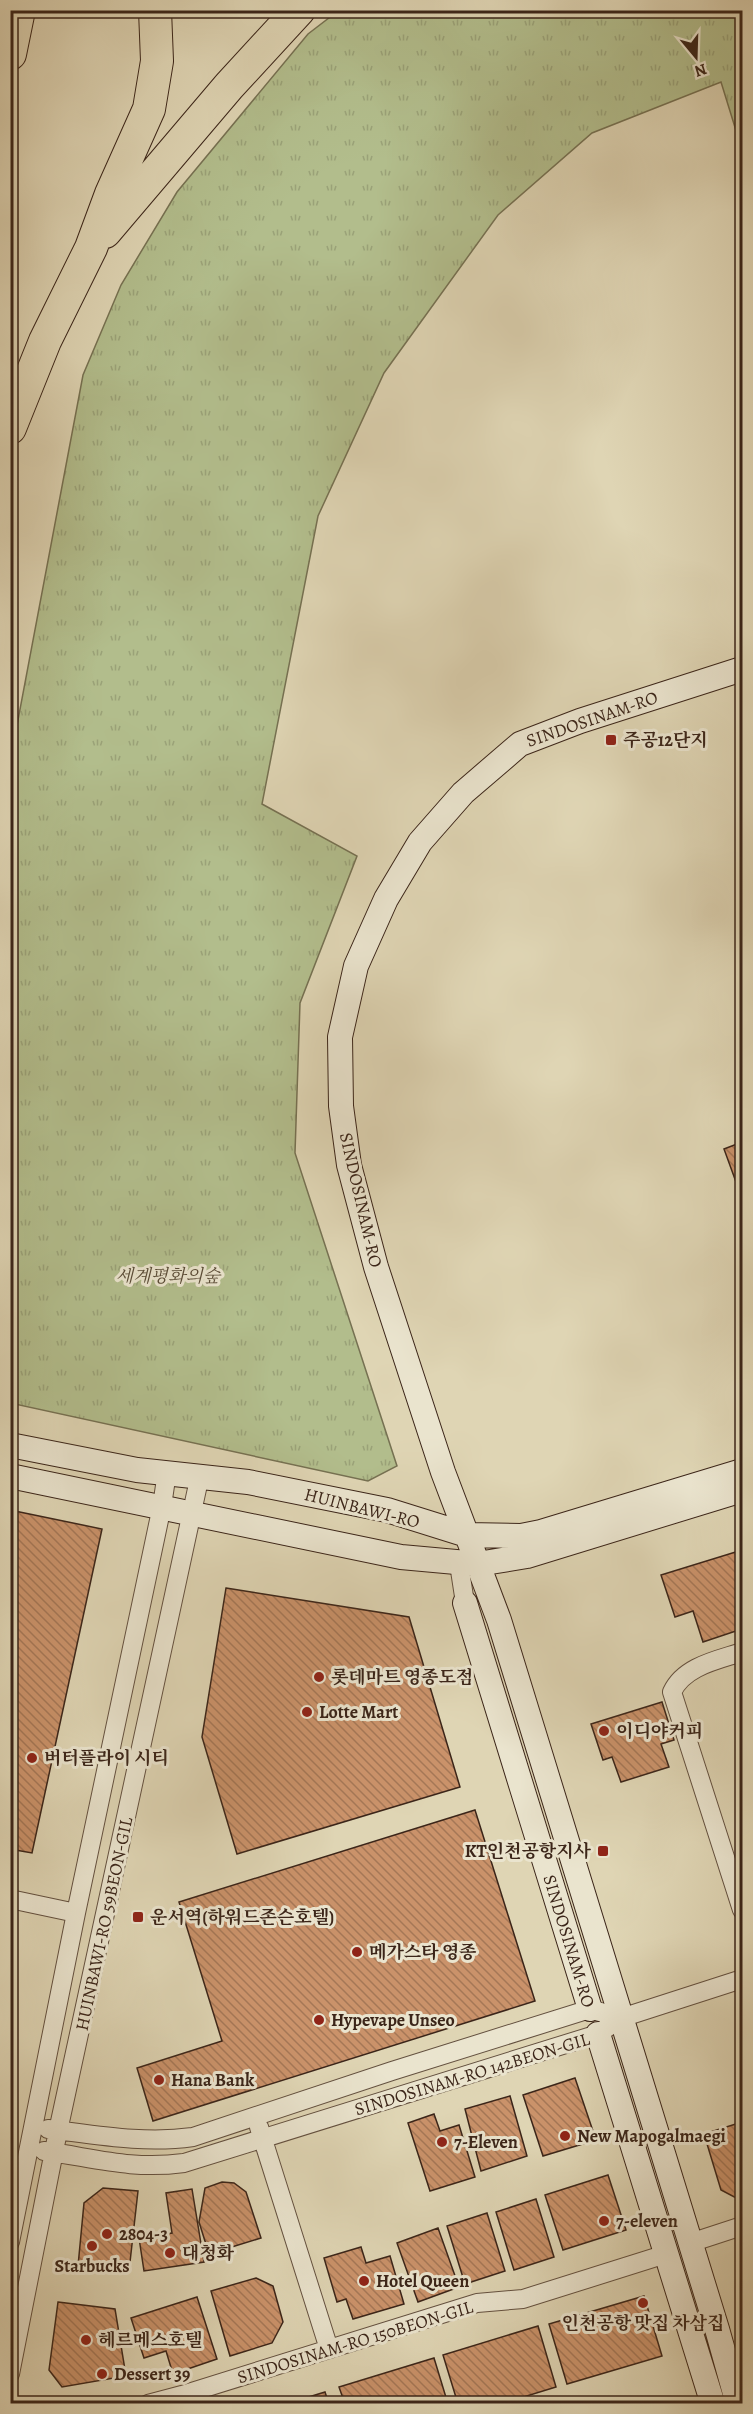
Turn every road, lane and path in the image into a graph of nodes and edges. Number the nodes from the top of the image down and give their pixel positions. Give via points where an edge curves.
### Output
1 (19, 10) edge
2 (154, 10) edge
3 (299, 10) edge
4 (10, 54) edge
5 (91, 248) junction
6 (10, 428) edge
7 (742, 669) edge
8 (10, 1445) edge
9 (742, 1471) edge
10 (167, 1472) junction
11 (200, 1475) junction
12 (10, 1476) edge
13 (742, 1490) edge
14 (162, 1506) junction
15 (192, 1512) junction
16 (460, 1534) junction
17 (468, 1564) junction
18 (465, 1603) joint
19 (742, 1652) edge
20 (10, 1899) edge
21 (742, 1910) edge
22 (76, 1913) junction
23 (742, 1980) edge
24 (590, 2009) junction
25 (621, 2018) junction
26 (598, 2034) junction
27 (256, 2116) junction
28 (34, 2128) junction
29 (58, 2130) junction
30 (263, 2139) junction
31 (30, 2149) junction
32 (55, 2152) junction
33 (742, 2226) edge
34 (10, 2242) edge
35 (690, 2243) junction
36 (666, 2254) junction
37 (329, 2349) junction
38 (10, 2374) edge
39 (723, 2398) edge
40 (148, 2403) edge

1 - 4 highway
2 - 5 highway via 157,61 149,109
3 - 5 highway
5 - 6 highway via 45,341
7 - 16 street, SINDOSINAM-RO via 520,744 463,793 420,842 386,899 356,966 340,1037 341,1106 349,1165 384,1293
8 - 10 street, HUINBAWI-RO via 137,1470
9 - 16 street, HUINBAWI-RO via 541,1532 521,1536
10 - 11 street, HUINBAWI-RO
10 - 14 street, HUINBAWI-RO 59BEON-GIL
11 - 15 street, HUINBAWI-RO 59BEON-GIL
11 - 16 street, HUINBAWI-RO via 387,1510
12 - 14 street, HUINBAWI-RO
13 - 17 street, HUINBAWI-RO via 527,1556
14 - 15 street, HUINBAWI-RO
14 - 22 street, HUINBAWI-RO 59BEON-GIL
15 - 17 street, HUINBAWI-RO via 401,1557
15 - 29 street, HUINBAWI-RO 59BEON-GIL
16 - 17 street, SINDOSINAM-RO
17 - 18 street, SINDOSINAM-RO
17 - 25 street, SINDOSINAM-RO via 499,1620
18 - 24 street, SINDOSINAM-RO
19 - 21 street via 702,1665 677,1682 672,1692
20 - 22 street
22 - 28 street, HUINBAWI-RO 59BEON-GIL
23 - 25 street
24 - 25 street, SINDOSINAM-RO 142BEON-GIL
24 - 26 street, SINDOSINAM-RO
24 - 27 street, SINDOSINAM-RO 142BEON-GIL
25 - 26 street, SINDOSINAM-RO 142BEON-GIL
25 - 35 street, SINDOSINAM-RO
26 - 30 street, SINDOSINAM-RO 142BEON-GIL
26 - 36 street, SINDOSINAM-RO
27 - 29 street, SINDOSINAM-RO 142BEON-GIL via 193,2137 167,2141
27 - 30 street
28 - 29 street, SINDOSINAM-RO 142BEON-GIL
28 - 31 street, HUINBAWI-RO 59BEON-GIL
29 - 32 street, HUINBAWI-RO 59BEON-GIL
30 - 32 street, SINDOSINAM-RO 142BEON-GIL via 163,2166 108,2163
30 - 37 street
31 - 32 street, SINDOSINAM-RO 142BEON-GIL
31 - 34 street, HUINBAWI-RO 59BEON-GIL
32 - 38 street, HUINBAWI-RO 59BEON-GIL
33 - 35 street
35 - 39 street, SINDOSINAM-RO
36 - 37 street, SINDOSINAM-RO 150BEON-GIL via 523,2299 477,2303
36 - 39 street, SINDOSINAM-RO
37 - 40 street, SINDOSINAM-RO 150BEON-GIL

